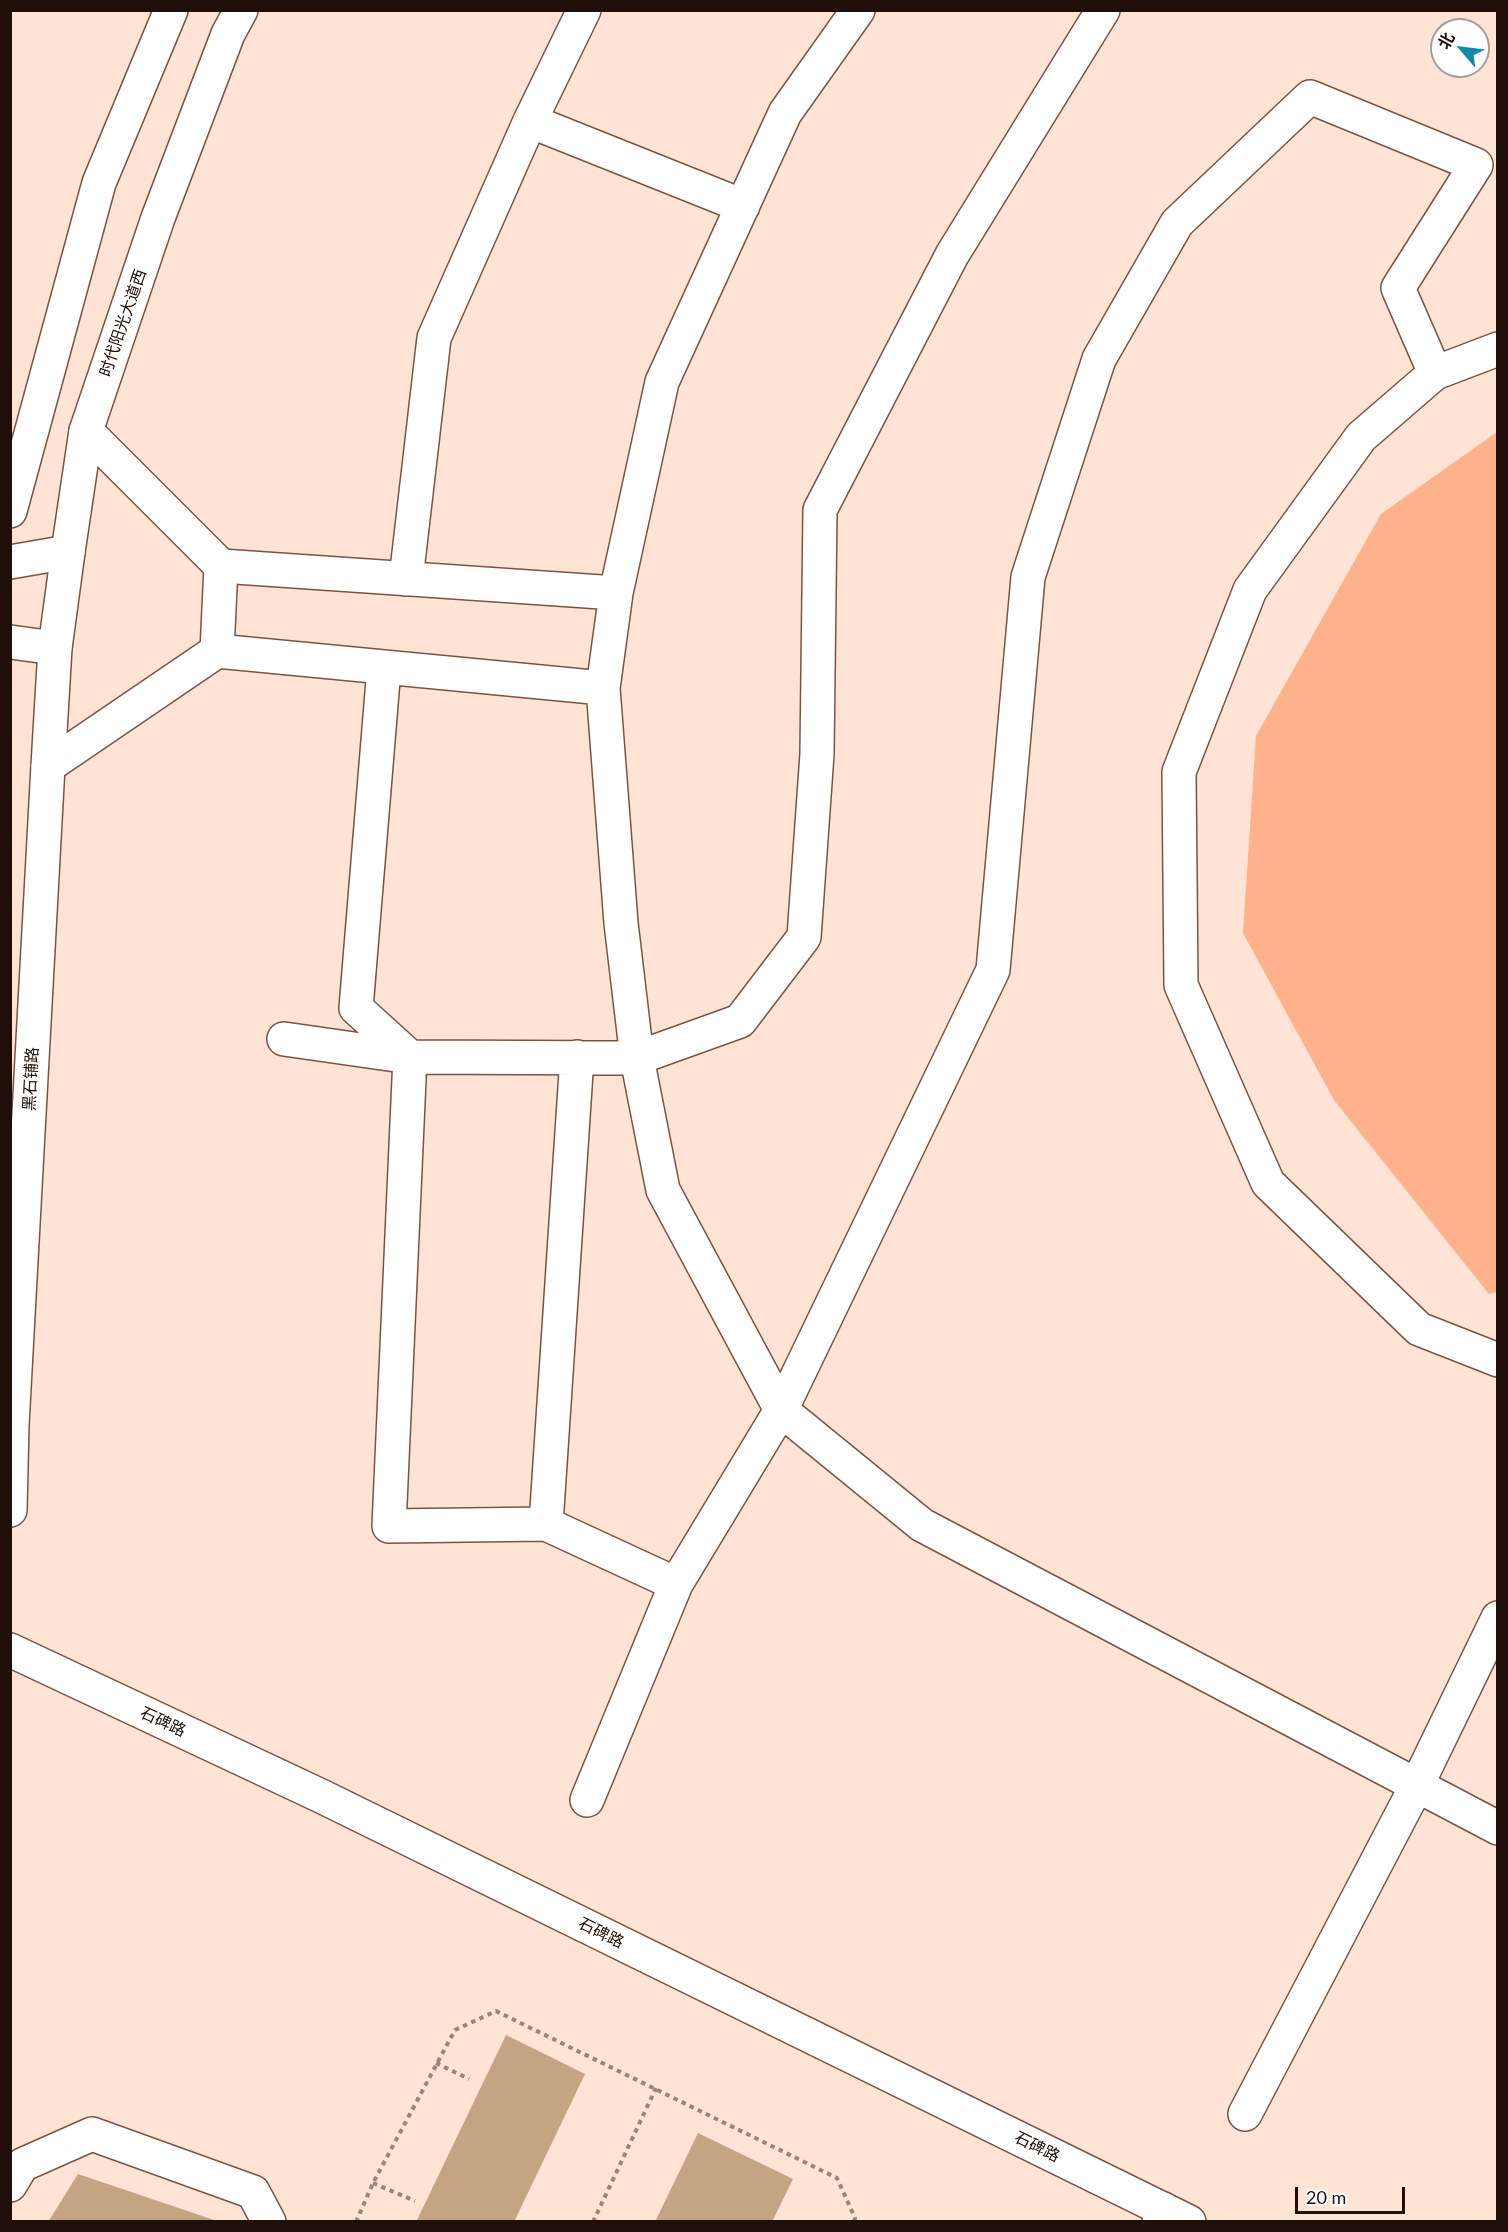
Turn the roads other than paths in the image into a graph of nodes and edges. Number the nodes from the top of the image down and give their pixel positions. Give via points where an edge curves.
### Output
1 (171, 10) edge
2 (241, 10) edge
3 (584, 10) edge
4 (858, 10) edge
5 (1103, 10) edge
6 (530, 121) junction
7 (743, 206) junction
8 (1497, 349) edge
9 (1435, 374) junction
10 (86, 430) junction
11 (10, 511) edge
12 (68, 552) junction
13 (10, 562) edge
14 (221, 566) junction
15 (406, 579) junction
16 (616, 593) junction
17 (10, 642) edge
18 (56, 648) junction
19 (217, 651) junction
20 (384, 668) junction
21 (603, 688) junction
22 (48, 766) junction
23 (284, 1039) dead end
24 (410, 1057) junction
25 (577, 1057) junction
26 (637, 1058) junction
27 (1497, 1360) edge
28 (781, 1410) junction
29 (10, 1510) edge
30 (546, 1524) junction
31 (676, 1584) junction
32 (1497, 1618) edge
33 (10, 1650) edge
34 (1417, 1785) junction
35 (587, 1800) dead end
36 (1497, 1828) edge
37 (1245, 2114) dead end
38 (10, 2185) edge
39 (1170, 2217) edge
40 (268, 2222) edge

1 - 11 street via 99,183
2 - 10 street, 时代阳光大道西 via 228,34 158,218
3 - 6 street
4 - 7 street via 785,113
5 - 26 street via 952,255 820,510 817,754 804,937 740,1021
6 - 7 street
6 - 15 street via 434,338
7 - 16 street via 662,382
8 - 9 street
9 - 27 street via 1361,437 1250,590 1179,772 1182,985 1268,1183 1419,1329
9 - 28 street via 1398,288 1476,165 1310,97 1177,223 1099,359 1028,577 993,970
10 - 12 street, 时代阳光大道西
10 - 14 street
12 - 13 street
12 - 18 street, 时代阳光大道西
14 - 15 street
14 - 19 street
15 - 16 street
16 - 21 street
17 - 18 street
18 - 22 street, 黑石铺路
19 - 20 street
19 - 22 street
20 - 21 street
20 - 24 street via 356,1008
21 - 26 street via 621,923
22 - 29 street, 黑石铺路
23 - 24 street
24 - 25 street
24 - 30 street via 389,1526
25 - 26 street
25 - 30 street
26 - 28 street via 663,1190
28 - 31 street
28 - 34 street via 922,1525
30 - 31 street
31 - 35 street
32 - 34 street
33 - 39 street, 石碑路 via 321,1796
34 - 36 street
34 - 37 street
38 - 40 street via 22,2165 92,2134 253,2192

